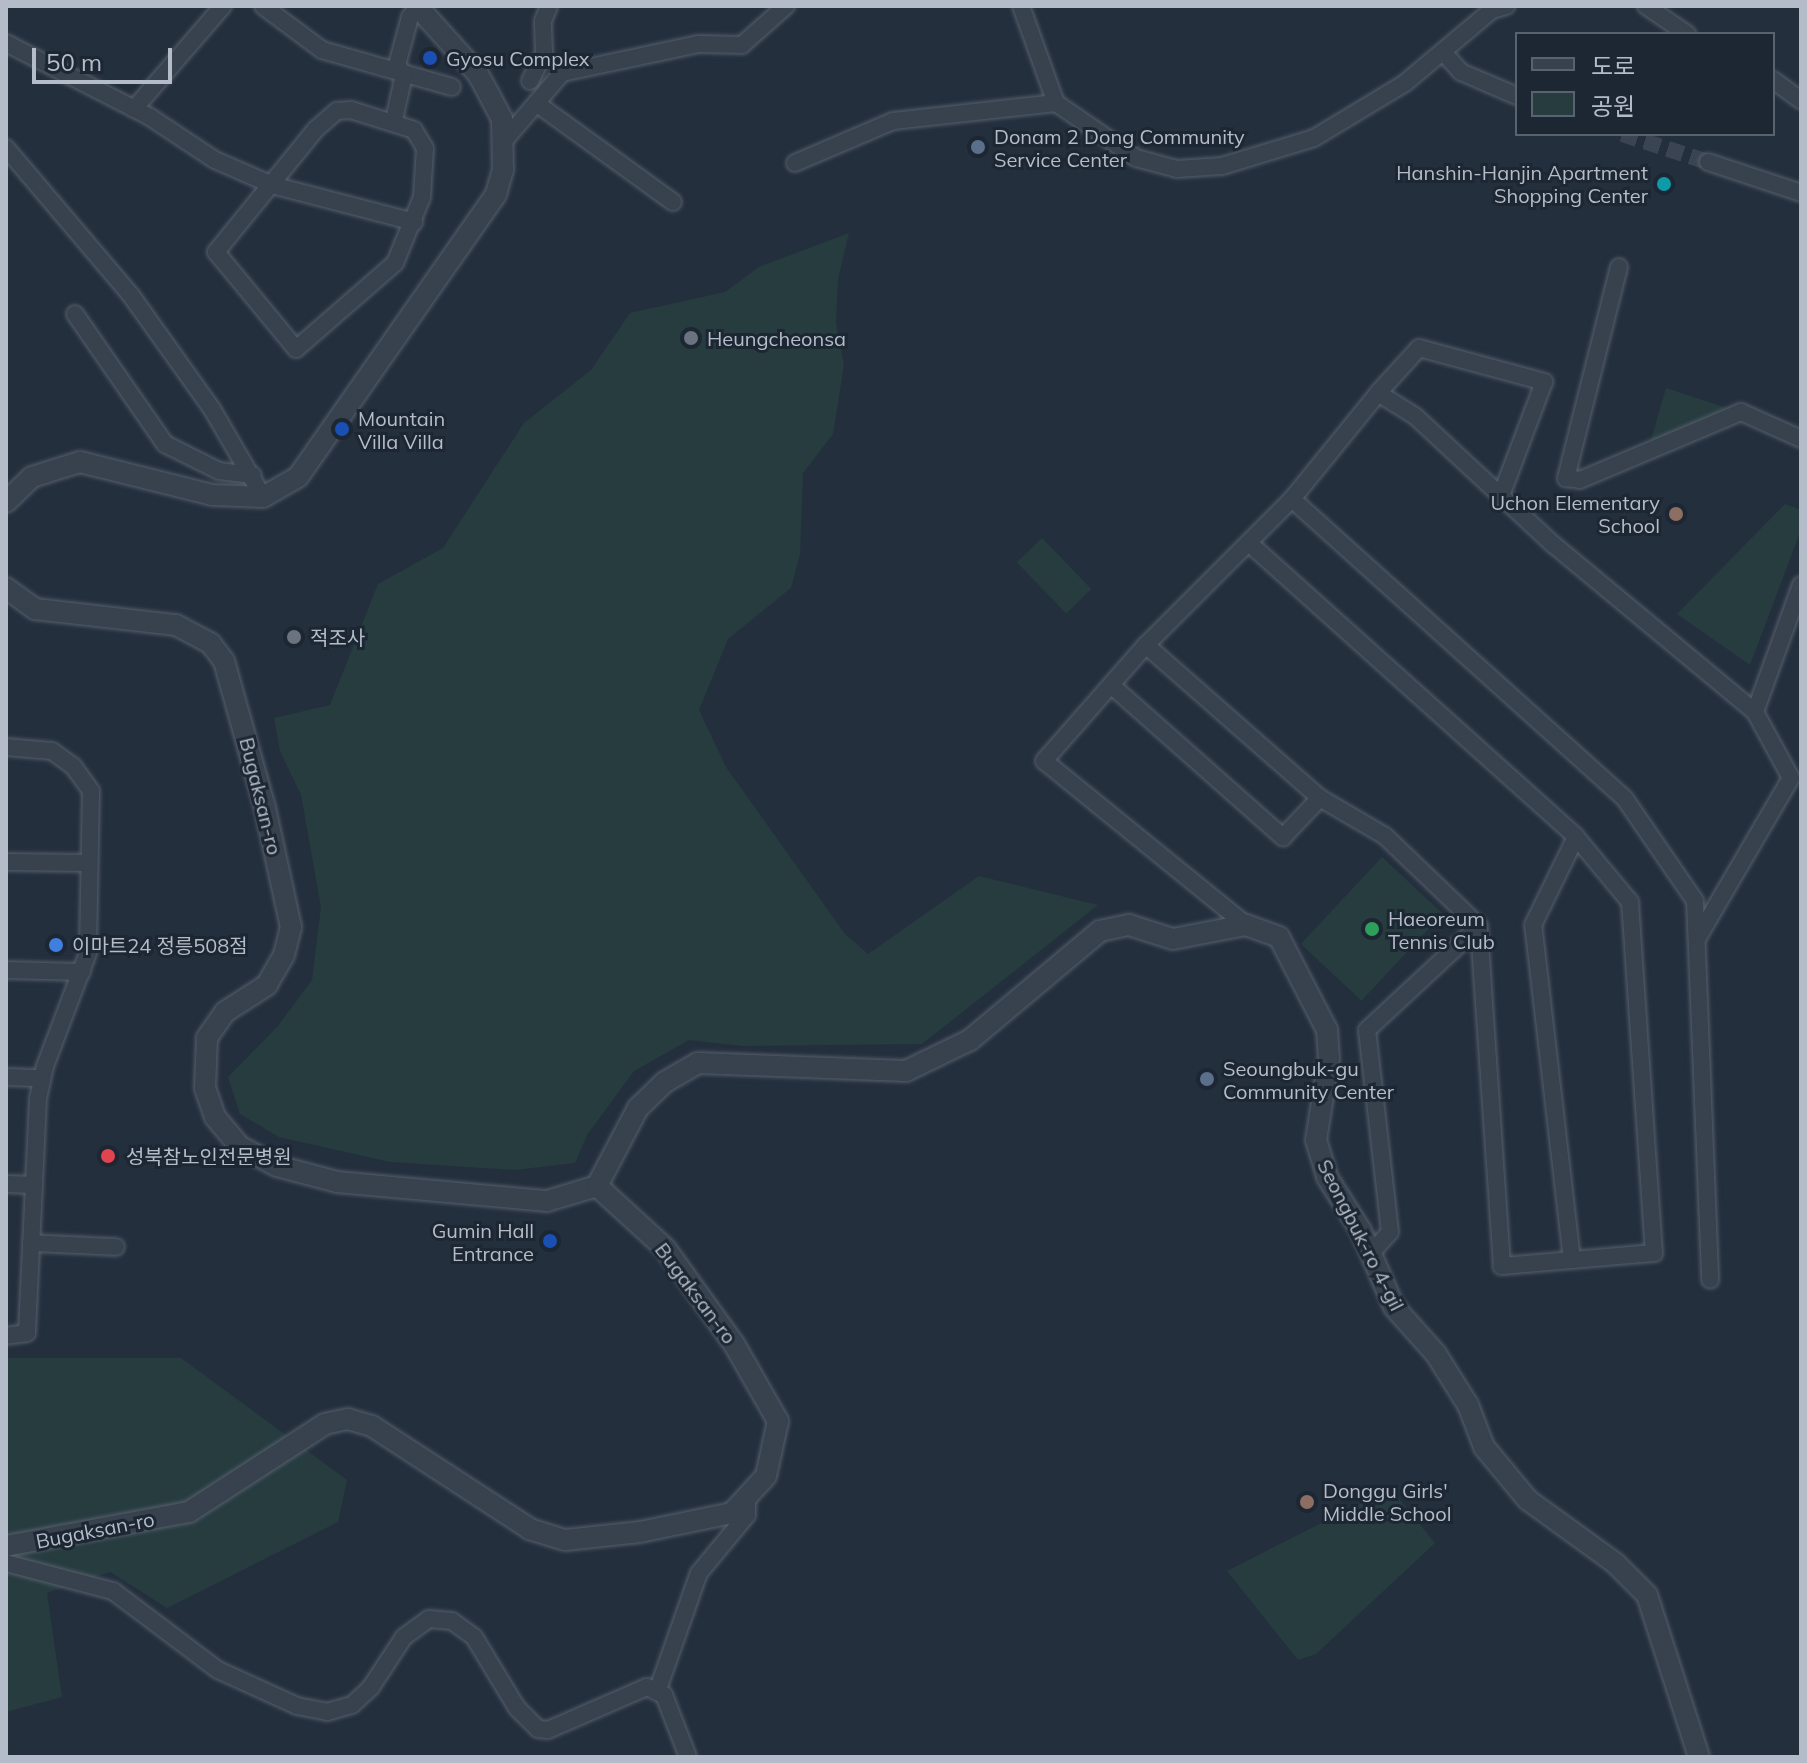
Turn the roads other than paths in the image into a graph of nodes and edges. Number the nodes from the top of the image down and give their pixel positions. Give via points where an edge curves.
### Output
1 (223, 6) edge
2 (263, 6) edge
3 (549, 6) edge
4 (786, 6) edge
5 (1021, 6) edge
6 (1506, 6) edge
7 (1646, 6) edge
8 (418, 7) edge
9 (1684, 32) edge
10 (7, 48) edge
11 (1443, 52) junction
12 (404, 75) junction
13 (530, 81) dead end
14 (1775, 81) edge
15 (452, 87) dead end
16 (1515, 95) edge
17 (1801, 100) edge
18 (536, 103) junction
19 (1056, 103) junction
20 (134, 109) junction
21 (394, 120) junction
22 (503, 142) junction
23 (6, 148) edge
24 (1708, 162) tunnel mouth
25 (795, 163) dead end
26 (272, 185) junction
27 (1801, 193) edge
28 (673, 202) dead end
29 (414, 222) junction
30 (1619, 267) dead end
31 (75, 314) dead end
32 (1378, 393) junction
33 (1801, 439) edge
34 (253, 475) junction
35 (1501, 496) junction
36 (263, 497) junction
37 (1292, 499) junction
38 (6, 502) edge
39 (1250, 544) junction
40 (1801, 585) edge
41 (6, 588) edge
42 (1146, 645) junction
43 (1111, 685) junction
44 (1755, 712) junction
45 (6, 747) edge
46 (1320, 798) junction
47 (1576, 837) junction
48 (6, 862) edge
49 (89, 863) junction
50 (1246, 925) junction
51 (1479, 926) junction
52 (1698, 937) junction
53 (6, 970) edge
54 (82, 972) junction
55 (6, 1077) edge
56 (42, 1078) junction
57 (6, 1184) edge
58 (34, 1185) junction
59 (597, 1186) junction
60 (31, 1243) junction
61 (116, 1247) dead end
62 (1371, 1253) junction
63 (1572, 1260) junction
64 (1710, 1280) dead end
65 (6, 1336) edge
66 (747, 1495) junction
67 (6, 1546) edge
68 (6, 1563) edge
69 (657, 1692) junction
70 (688, 1757) edge
71 (1699, 1757) edge

1 - 20 street
2 - 12 street via 322,50
3 - 13 street via 543,21 544,53
4 - 18 street via 742,45 699,44 562,73
5 - 19 street
6 - 11 street via 1492,10
7 - 9 street
8 - 12 street via 410,17 397,65
8 - 22 street via 478,74 502,119
10 - 20 street
11 - 16 street via 1461,72
11 - 19 street via 1405,83 1314,138 1222,166 1177,169 1136,158
12 - 15 street
12 - 21 street
14 - 17 street
18 - 22 street
18 - 28 street
19 - 25 street via 893,121
20 - 26 street via 215,160
21 - 26 street via 337,111
21 - 29 street via 414,130 425,148 422,197
22 - 36 street via 496,194 298,477
23 - 34 street via 130,294
24 - 27 street
26 - 29 street
26 - 29 street via 216,252 296,349 379,282 395,263
30 - 33 street via 1566,478 1594,474 1741,412
31 - 34 street via 165,444 219,471
32 - 35 street via 1415,416
32 - 35 street via 1419,348 1544,382
32 - 37 street
34 - 36 street
35 - 44 street
36 - 38 street via 212,495 80,462 32,477
37 - 39 street
37 - 52 street via 1625,799 1695,901
39 - 42 street
39 - 47 street
40 - 44 street
41 - 59 street, Bugaksan-ro via 35,609 176,625 211,644 224,661 262,793 291,927 284,955 267,985 225,1012 207,1038 205,1088 215,1117 239,1146 277,1166 337,1182 547,1201
42 - 43 street
42 - 46 street
43 - 46 street via 1283,837
43 - 50 street via 1044,761
44 - 52 street via 1791,778
45 - 49 street via 52,751 73,766 91,791
46 - 51 street via 1385,836
47 - 63 street via 1533,925
47 - 63 street via 1630,902 1654,1253
48 - 49 street
49 - 54 street via 88,953
50 - 59 street via 1173,939 1129,925 1100,931 970,1040 906,1071 698,1063 665,1082 638,1108
50 - 62 street, Seongbuk-ro 4-gil via 1279,937 1327,1030 1329,1058 1316,1140 1327,1177
51 - 62 street via 1367,1030 1390,1232
51 - 63 street via 1502,1266
52 - 64 street
53 - 54 street
54 - 56 street
55 - 56 street
56 - 58 street
57 - 58 street
58 - 60 street
59 - 66 street, Bugaksan-ro via 665,1248 734,1344 778,1421 766,1476
60 - 61 street
60 - 65 street via 27,1333
62 - 71 street, Seongbuk-ro 4-gil via 1394,1307 1436,1354 1468,1405 1484,1447 1528,1500 1615,1563 1647,1595
66 - 67 street, Bugaksan-ro via 732,1513 565,1540 530,1529 372,1426 348,1419 325,1424 189,1512
66 - 69 street via 747,1515 699,1573
68 - 69 street via 113,1591 218,1670 297,1706 327,1712 352,1705 371,1687 404,1637 429,1619 452,1621 474,1637 517,1708 538,1729 548,1730 647,1687
69 - 70 street via 664,1695

